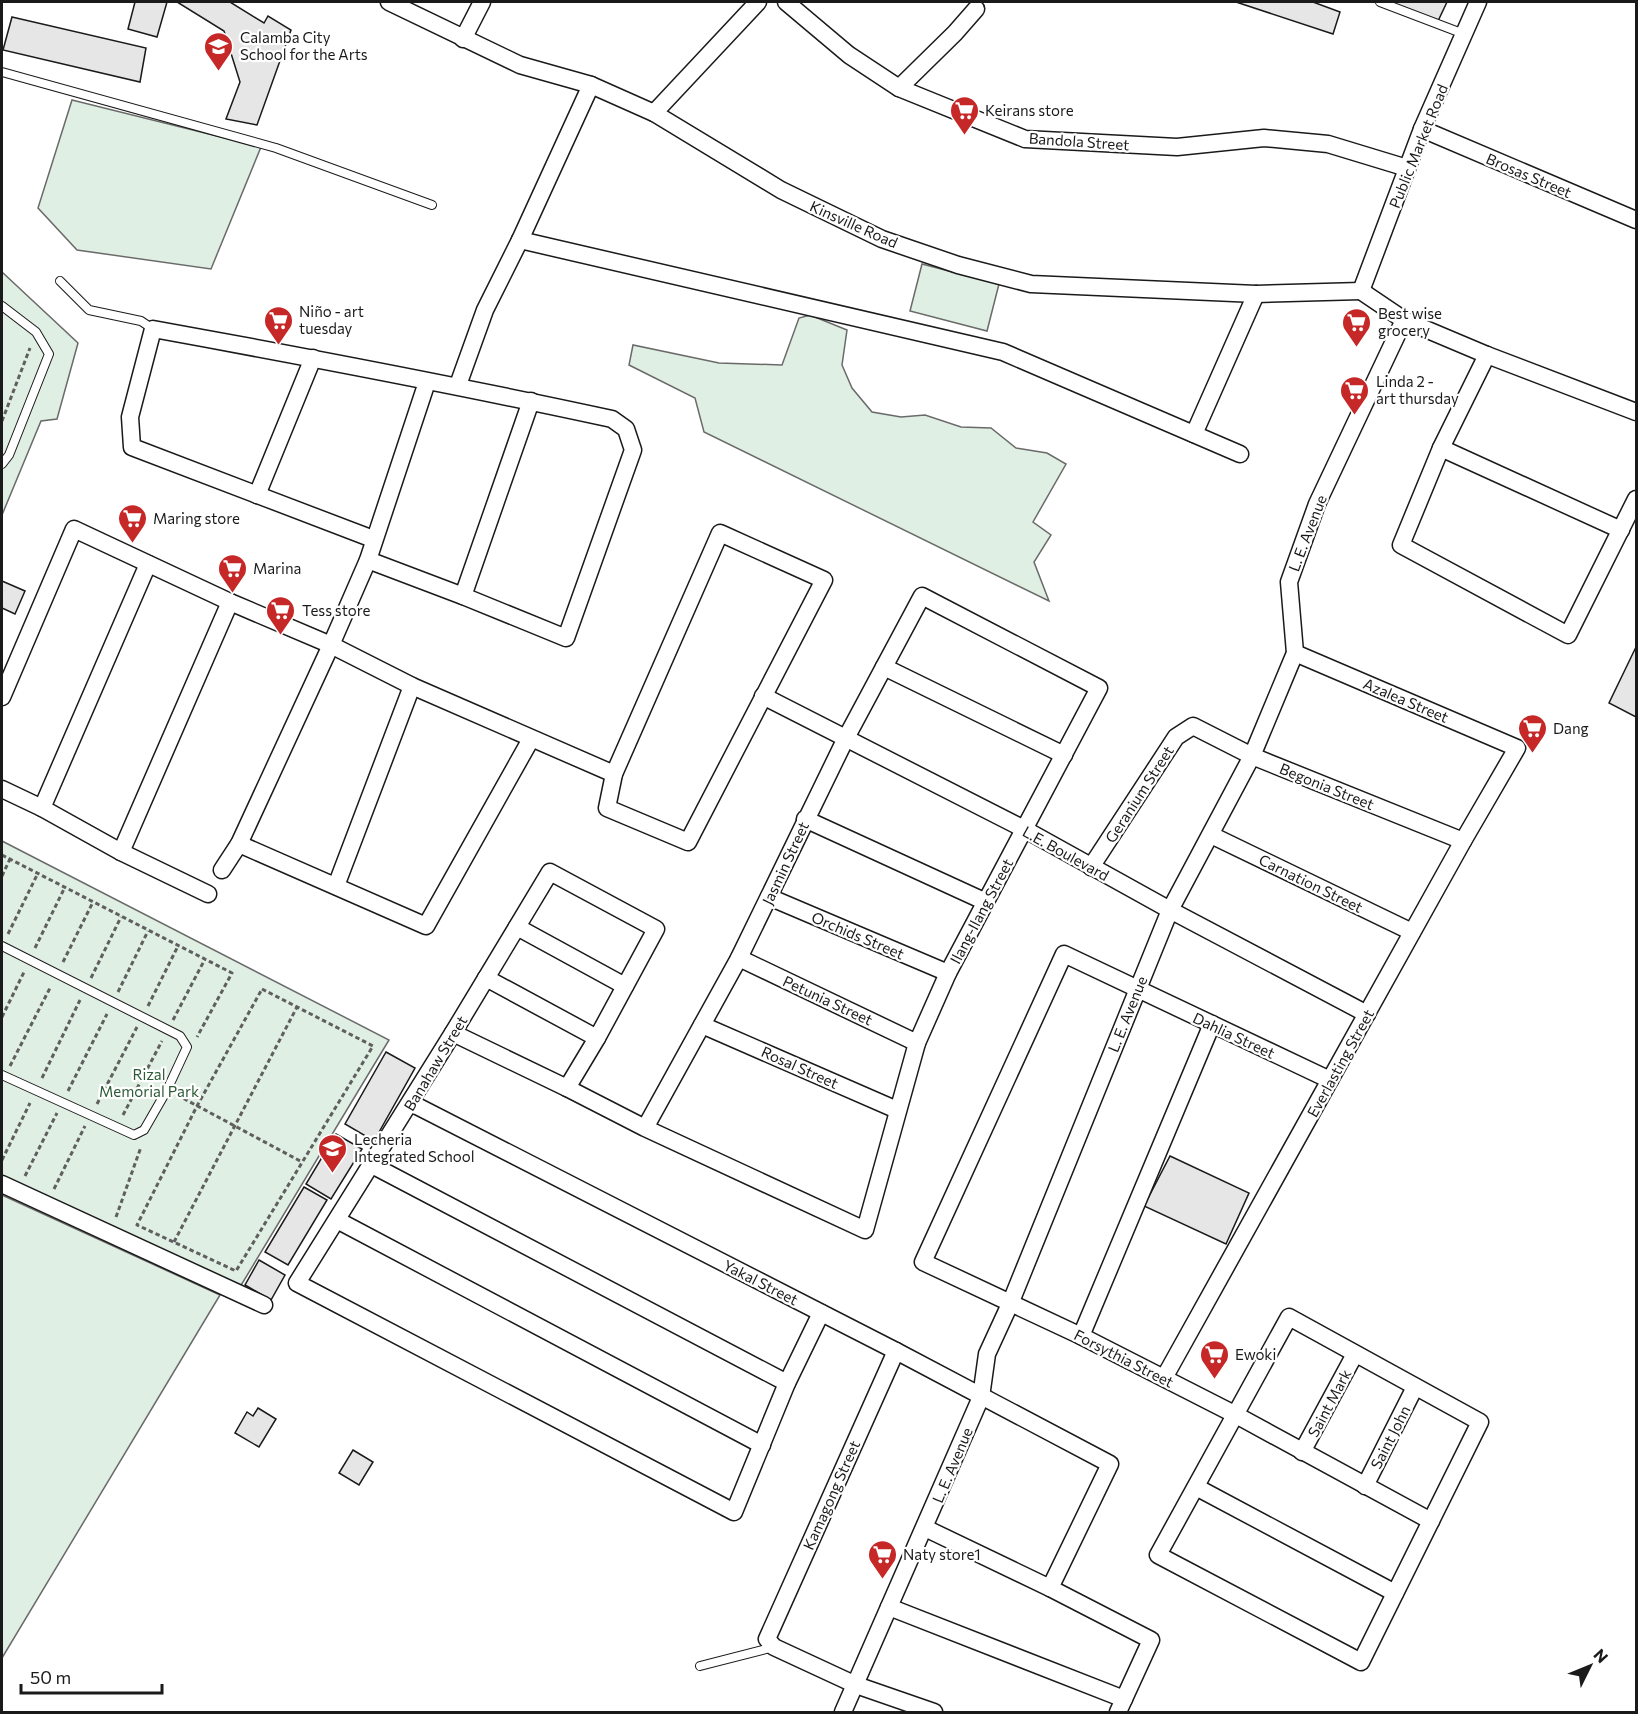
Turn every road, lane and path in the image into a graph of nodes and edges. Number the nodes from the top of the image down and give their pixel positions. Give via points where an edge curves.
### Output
1 (389, 2) edge
2 (482, 2) edge
3 (758, 2) edge
4 (786, 2) edge
5 (1380, 2) edge
6 (1478, 2) edge
7 (976, 9) dead end
8 (1465, 34) junction
9 (463, 39) junction
10 (2, 72) edge
11 (591, 85) junction
12 (899, 88) junction
13 (654, 113) junction
14 (1422, 129) junction
15 (1407, 168) junction
16 (432, 205) dead end
17 (1636, 220) edge
18 (520, 240) junction
19 (60, 281) dead end
20 (1361, 291) junction
21 (1256, 294) junction
22 (2, 306) edge
23 (1404, 320) junction
24 (153, 329) junction
25 (36, 332) junction
26 (1487, 355) junction
27 (313, 358) junction
28 (427, 382) junction
29 (458, 385) junction
30 (531, 401) junction
31 (1636, 412) edge
32 (2, 421) edge
33 (1194, 434) junction
34 (1441, 448) junction
35 (1240, 454) dead end
36 (2, 464) edge
37 (257, 495) junction
38 (1636, 499) edge
39 (1621, 530) junction
40 (373, 539) junction
41 (368, 560) junction
42 (148, 564) junction
43 (463, 596) junction
44 (230, 602) junction
45 (331, 645) junction
46 (1295, 653) junction
47 (884, 667) junction
48 (412, 686) junction
49 (1099, 688) joint
50 (763, 696) junction
51 (2, 697) edge
52 (1194, 726) joint
53 (846, 738) junction
54 (531, 739) junction
55 (1517, 748) joint
56 (1064, 755) junction
57 (1252, 756) junction
58 (614, 774) junction
59 (2, 789) edge
60 (42, 808) junction
61 (806, 819) junction
62 (1024, 829) junction
63 (1210, 835) junction
64 (1462, 841) junction
65 (239, 844) junction
66 (122, 852) junction
67 (2, 855) edge
68 (10, 859) junction
69 (1091, 867) junction
70 (222, 870) dead end
71 (38, 873) junction
72 (2, 876) edge
73 (336, 886) junction
74 (208, 894) dead end
75 (769, 897) junction
76 (93, 902) junction
77 (986, 902) junction
78 (1170, 910) junction
79 (121, 916) junction
80 (517, 927) junction
81 (149, 930) junction
82 (1412, 932) junction
83 (2, 946) edge
84 (178, 946) junction
85 (739, 958) junction
86 (948, 973) junction
87 (57, 974) junction
88 (486, 978) junction
89 (625, 986) junction
90 (86, 989) junction
91 (1137, 990) junction
92 (113, 1002) junction
93 (297, 1007) junction
94 (1367, 1014) junction
95 (142, 1017) junction
96 (702, 1024) junction
97 (1212, 1024) junction
98 (453, 1034) junction
99 (597, 1038) junction
100 (917, 1043) junction
101 (187, 1047) junction
102 (3, 1076) edge
103 (1330, 1080) junction
104 (567, 1088) junction
105 (167, 1090) junction
106 (35, 1091) junction
107 (62, 1103) junction
108 (411, 1103) junction
109 (197, 1106) junction
110 (897, 1110) junction
111 (90, 1116) junction
112 (235, 1126) junction
113 (645, 1128) junction
114 (134, 1135) junction
115 (2, 1160) edge
116 (303, 1162) junction
117 (372, 1165) junction
118 (17, 1172) dead end
119 (2, 1184) edge
120 (45, 1184) dead end
121 (106, 1212) dead end
122 (337, 1220) junction
123 (137, 1225) dead end
124 (174, 1242) dead end
125 (236, 1271) dead end
126 (1010, 1304) junction
127 (264, 1305) dead end
128 (821, 1313) junction
129 (1081, 1336) junction
130 (896, 1351) junction
131 (1355, 1354) junction
132 (1164, 1378) junction
133 (787, 1383) junction
134 (1415, 1387) junction
135 (981, 1397) junction
136 (1236, 1415) junction
137 (762, 1445) junction
138 (1302, 1452) junction
139 (1365, 1486) junction
140 (1196, 1487) junction
141 (1431, 1521) junction
142 (925, 1528) junction
143 (1050, 1588) junction
144 (1395, 1593) junction
145 (889, 1607) junction
146 (770, 1643) junction
147 (700, 1666) dead end
148 (856, 1685) junction
149 (1121, 1706) edge
150 (843, 1713) edge
151 (934, 1713) edge

1 - 9 street, Kinsville Road
2 - 9 street
3 - 13 street
4 - 12 street, Bandola Street via 849,56
5 - 8 lane
6 - 8 street, Public Market Road
7 - 12 street
8 - 14 street, Public Market Road
9 - 11 street, Kinsville Road via 520,65
10 - 16 lane via 276,148
11 - 13 street, Kinsville Road
11 - 18 street
12 - 15 street, Bandola Street via 1025,138 1177,147 1264,138 1328,144
13 - 21 street, Kinsville Road via 781,190 882,239 958,265 1031,284
14 - 15 street, Public Market Road
14 - 17 street, Brosas Street
15 - 20 street, Public Market Road
18 - 29 street via 485,310
18 - 33 street via 1003,352
19 - 24 lane via 89,310 141,321
20 - 21 street, Kinsville Road
20 - 23 street
21 - 33 street
22 - 25 lane
23 - 26 street
23 - 46 street, L. E. Avenue via 1317,504 1289,582
24 - 27 street
24 - 37 street via 130,417 132,447
25 - 32 path
25 - 36 lane via 49,354
26 - 31 street
26 - 34 street
27 - 28 street
27 - 37 street
28 - 29 street
28 - 40 street
29 - 30 street
30 - 43 street
30 - 43 street via 612,419 626,429 633,450 566,638
33 - 35 street
34 - 39 street
34 - 39 street via 1401,545 1568,635
37 - 40 street
38 - 39 street
40 - 41 street
41 - 43 street
41 - 45 street
42 - 44 street
42 - 51 street via 74,529
42 - 60 street
44 - 45 street
44 - 66 street
45 - 48 street
45 - 65 street
46 - 55 street, Azalea Street
46 - 57 street, L. E. Avenue
47 - 49 street, Jasmin Street via 922,596
47 - 53 street, Jasmin Street
47 - 56 street
48 - 54 street
48 - 73 street
49 - 56 street, Ilang-Ilang Street
50 - 53 street, L.E. Boulevard
50 - 58 street via 688,842 607,808
50 - 58 street via 824,580 720,532
52 - 57 street, Begonia Street
52 - 69 street, Geranium Street via 1176,737
53 - 61 street, Jasmin Street
53 - 62 street, L.E. Boulevard
54 - 58 street
54 - 73 street via 426,926
55 - 64 street, Everlasting Street
56 - 62 street, Ilang-Ilang Street
57 - 63 street, L. E. Avenue
57 - 64 street, Begonia Street
59 - 60 street
60 - 66 street
61 - 75 street, Jasmin Street
61 - 77 street
62 - 69 street, L.E. Boulevard
62 - 77 street, Ilang-Ilang Street
63 - 78 street, L. E. Avenue
63 - 82 street, Carnation Street
64 - 82 street, Everlasting Street
65 - 70 street
65 - 73 street
66 - 74 street
67 - 68 path
68 - 71 path
68 - 72 path
69 - 78 street, L.E. Boulevard
71 - 76 path
71 - 83 path
75 - 85 street, Jasmin Street
75 - 86 street, Orchids Street
76 - 79 path
76 - 87 path
77 - 86 street, Ilang-Ilang Street
78 - 91 street, L. E. Avenue
78 - 94 street, L.E. Boulevard
79 - 81 path
79 - 90 path
80 - 88 street, Banahaw Street
80 - 89 street
80 - 89 street, Banahaw Street via 550,872 656,928
81 - 84 path
81 - 92 path
82 - 94 street, Everlasting Street
83 - 87 lane
84 - 95 path
84 - 101 path via 232,973 198,1036
85 - 96 street, Jasmin Street
85 - 100 street, Petunia Street
86 - 100 street, Ilang-Ilang Street
87 - 90 lane
87 - 102 path
88 - 98 street, Banahaw Street
88 - 99 street
89 - 99 street
90 - 92 lane
90 - 106 path
91 - 97 street, Dahlia Street
91 - 126 street, L. E. Avenue
91 - 126 street, Dahlia Street via 1064,954 923,1262
92 - 95 lane
92 - 107 path
93 - 109 path via 262,989
93 - 112 path
93 - 116 path via 373,1046
94 - 103 street, Everlasting Street
95 - 101 lane via 180,1036
95 - 111 path
96 - 110 street, Rosal Street
96 - 113 street, Jasmin Street
97 - 103 street, Dahlia Street
97 - 129 street
98 - 104 street
98 - 108 street, Banahaw Street
99 - 104 street
100 - 110 street, Ilang-Ilang Street
101 - 105 lane
102 - 106 lane
103 - 132 street, Everlasting Street
104 - 113 street
105 - 109 path
105 - 114 lane via 144,1130
106 - 107 lane
106 - 115 path
107 - 111 lane
107 - 118 path via 26,1176
108 - 117 street, Banahaw Street
108 - 128 street, Yakal Street
109 - 112 path
109 - 123 path
110 - 113 street, Ilang-Ilang Street via 864,1230
111 - 114 lane
111 - 120 path via 54,1189
112 - 116 path
112 - 124 path
114 - 121 path via 141,1146 116,1217
116 - 125 path
117 - 122 street, Banahaw Street
117 - 133 street
119 - 127 street
122 - 137 street
122 - 137 street, Banahaw Street via 297,1283 734,1512
126 - 129 street, Forsythia Street
126 - 135 street, L. E. Avenue via 987,1354
128 - 130 street, Yakal Street
128 - 133 street
129 - 132 street, Forsythia Street
130 - 135 street, Yakal Street
130 - 146 street, Kamagong Street
131 - 134 street
131 - 136 street via 1289,1317
131 - 138 street, Saint Mark
132 - 136 street, Forsythia Street
133 - 137 street
134 - 139 street, Saint John
134 - 141 street via 1480,1422
135 - 142 street, L. E. Avenue
135 - 143 street, Yakal Street via 1110,1464
136 - 138 street, Forsythia Street
136 - 140 street
138 - 139 street, Forsythia Street
139 - 141 street, Forsythia Street
140 - 144 street
140 - 144 street via 1158,1556 1361,1662
141 - 144 street
142 - 143 street
142 - 145 street, L. E. Avenue
143 - 149 street via 1151,1640
145 - 148 street, L. E. Avenue
145 - 149 street
146 - 147 lane
146 - 148 street
148 - 150 street, L. E. Avenue
148 - 151 street

